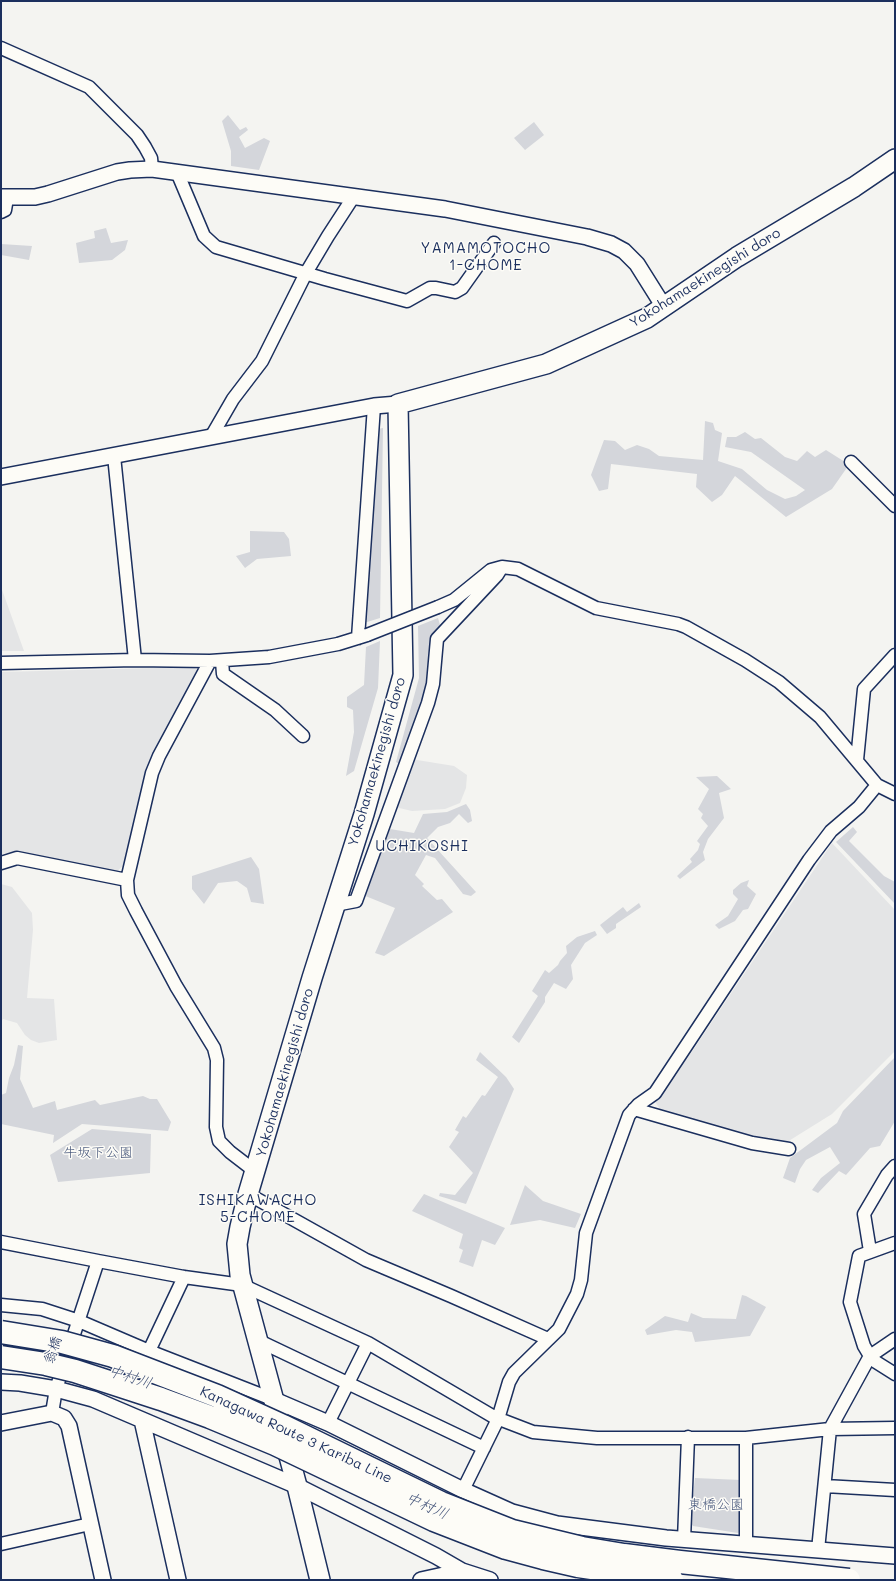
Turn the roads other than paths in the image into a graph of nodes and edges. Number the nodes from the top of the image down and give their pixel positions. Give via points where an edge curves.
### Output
1 (1, 48) edge
2 (895, 159) edge
3 (152, 169) junction
4 (177, 172) junction
5 (354, 196) junction
6 (4, 198) edge
7 (1, 212) edge
8 (494, 242) dead end
9 (306, 273) junction
10 (664, 307) junction
11 (398, 404) junction
12 (374, 406) junction
13 (211, 437) junction
14 (114, 456) junction
15 (851, 462) dead end
16 (1, 477) edge
17 (895, 506) edge
18 (502, 567) junction
19 (363, 636) junction
20 (895, 655) edge
21 (135, 660) junction
22 (216, 661) junction
23 (1, 662) edge
24 (303, 736) dead end
25 (857, 760) junction
26 (878, 785) junction
27 (895, 794) edge
28 (1, 863) edge
29 (127, 880) junction
30 (335, 905) junction
31 (634, 1109) junction
32 (789, 1149) dead end
33 (895, 1166) edge
34 (256, 1172) junction
35 (248, 1194) junction
36 (1, 1242) edge
37 (895, 1243) edge
38 (870, 1251) junction
39 (98, 1261) junction
40 (184, 1277) junction
41 (242, 1285) junction
42 (1, 1305) edge
43 (79, 1321) junction
44 (1, 1332) edge
45 (548, 1339) junction
46 (895, 1339) edge
47 (257, 1340) junction
48 (368, 1343) junction
49 (1, 1345) edge
50 (149, 1351) junction
51 (870, 1356) junction
52 (1, 1357) edge
53 (895, 1374) edge
54 (173, 1379) junction
55 (1, 1382) edge
56 (348, 1382) junction
57 (56, 1389) junction
58 (272, 1399) junction
59 (52, 1413) junction
60 (498, 1419) junction
61 (142, 1420) junction
62 (1, 1423) edge
63 (328, 1423) junction
64 (895, 1428) edge
65 (830, 1429) junction
66 (688, 1437) junction
67 (746, 1438) junction
68 (484, 1448) junction
69 (297, 1486) junction
70 (825, 1486) junction
71 (463, 1490) junction
72 (895, 1490) edge
73 (90, 1524) junction
74 (684, 1540) junction
75 (1, 1544) edge
76 (746, 1544) junction
77 (818, 1550) junction
78 (895, 1556) edge
79 (462, 1571) junction
80 (103, 1580) edge
81 (178, 1580) edge
82 (320, 1580) edge
83 (425, 1580) edge
84 (490, 1580) edge
85 (672, 1580) edge
86 (850, 1580) edge

1 - 3 street via 89,87 136,135 151,158
2 - 10 main road, Yokohamaekinegishi doro via 854,187 737,257
3 - 4 street
3 - 6 street via 117,172 35,197
4 - 5 street
4 - 9 street via 204,236 216,247
5 - 9 street
5 - 10 street via 452,210 605,242 624,251 638,264
6 - 7 street via 5,210
8 - 9 street via 462,288 455,292 430,288 407,301
9 - 13 street via 262,360 233,399
10 - 11 main road, Yokohamaekinegishi doro via 647,318 546,364
11 - 12 street
11 - 30 main road, Yokohamaekinegishi doro via 403,675 364,814
12 - 13 street
12 - 19 street
13 - 14 street
14 - 16 street
14 - 21 street
15 - 17 street
18 - 19 street, bridge via 491,570 454,600
18 - 25 street via 518,570 596,608 678,624 720,646 769,675 795,695 820,717
18 - 30 street via 437,638 433,684 428,703 356,901
19 - 22 street via 291,654
20 - 25 street via 864,689
21 - 22 street
21 - 23 street
22 - 24 street via 223,674 275,710
22 - 29 street via 159,756 152,773
25 - 26 street
26 - 27 street
26 - 31 street via 859,807 831,831 655,1093
28 - 29 street via 16,858
29 - 34 street via 128,895 136,911 176,986 214,1048 217,1060 216,1127 219,1140
30 - 34 main road, Yokohamaekinegishi doro
31 - 32 street via 752,1143
31 - 45 street via 628,1115 586,1232 578,1294 559,1329
33 - 38 street via 864,1214
34 - 35 main road, Yokohamaekinegishi doro
35 - 41 main road, Yokohamaekinegishi doro via 237,1244
35 - 45 street via 366,1260
36 - 39 street
37 - 38 street
38 - 51 street via 859,1256 850,1302 864,1346
39 - 40 street
39 - 43 street, 翁橋
40 - 41 street
40 - 50 street
41 - 47 main road, Yokohamaekinegishi doro
41 - 48 street
42 - 43 street via 42,1309
43 - 50 street
43 - 57 street, 翁橋, bridge
44 - 54 highway, Kanagawa Route 3 Kariba Line, bridge via 62,1342 113,1356
45 - 60 street via 508,1382
46 - 51 street
47 - 56 street
47 - 58 main road, Yokohamaekinegishi doro
48 - 56 street
48 - 60 street
49 - 54 highway, bridge via 111,1363
50 - 58 street
51 - 53 street
51 - 65 street
52 - 85 highway, Kanagawa Route 3 Kariba Line, bridge via 75,1371 161,1398 287,1449 434,1520 506,1548 578,1566
54 - 86 highway, Kanagawa Route 3 Kariba Line, bridge via 252,1411 441,1503 512,1530 582,1548 624,1555
55 - 57 street
56 - 63 street
56 - 68 street
57 - 59 street, 翁橋
57 - 61 street via 94,1399
58 - 63 street
58 - 69 main road, Yokohamaekinegishi doro, bridge
59 - 62 street
59 - 73 street via 64,1418 69,1426
60 - 66 street via 533,1432 597,1438
60 - 68 street
61 - 69 street
61 - 81 street
63 - 71 street
64 - 65 street
65 - 67 street
65 - 70 street
66 - 67 street
66 - 74 street
67 - 76 street
68 - 71 street
69 - 79 street
69 - 82 main road, Yokohamaekinegishi doro
70 - 72 street
70 - 77 street
71 - 74 street via 512,1512 557,1524
73 - 75 street
73 - 80 street
74 - 76 street
76 - 77 street
77 - 78 street
79 - 83 street
79 - 84 street

